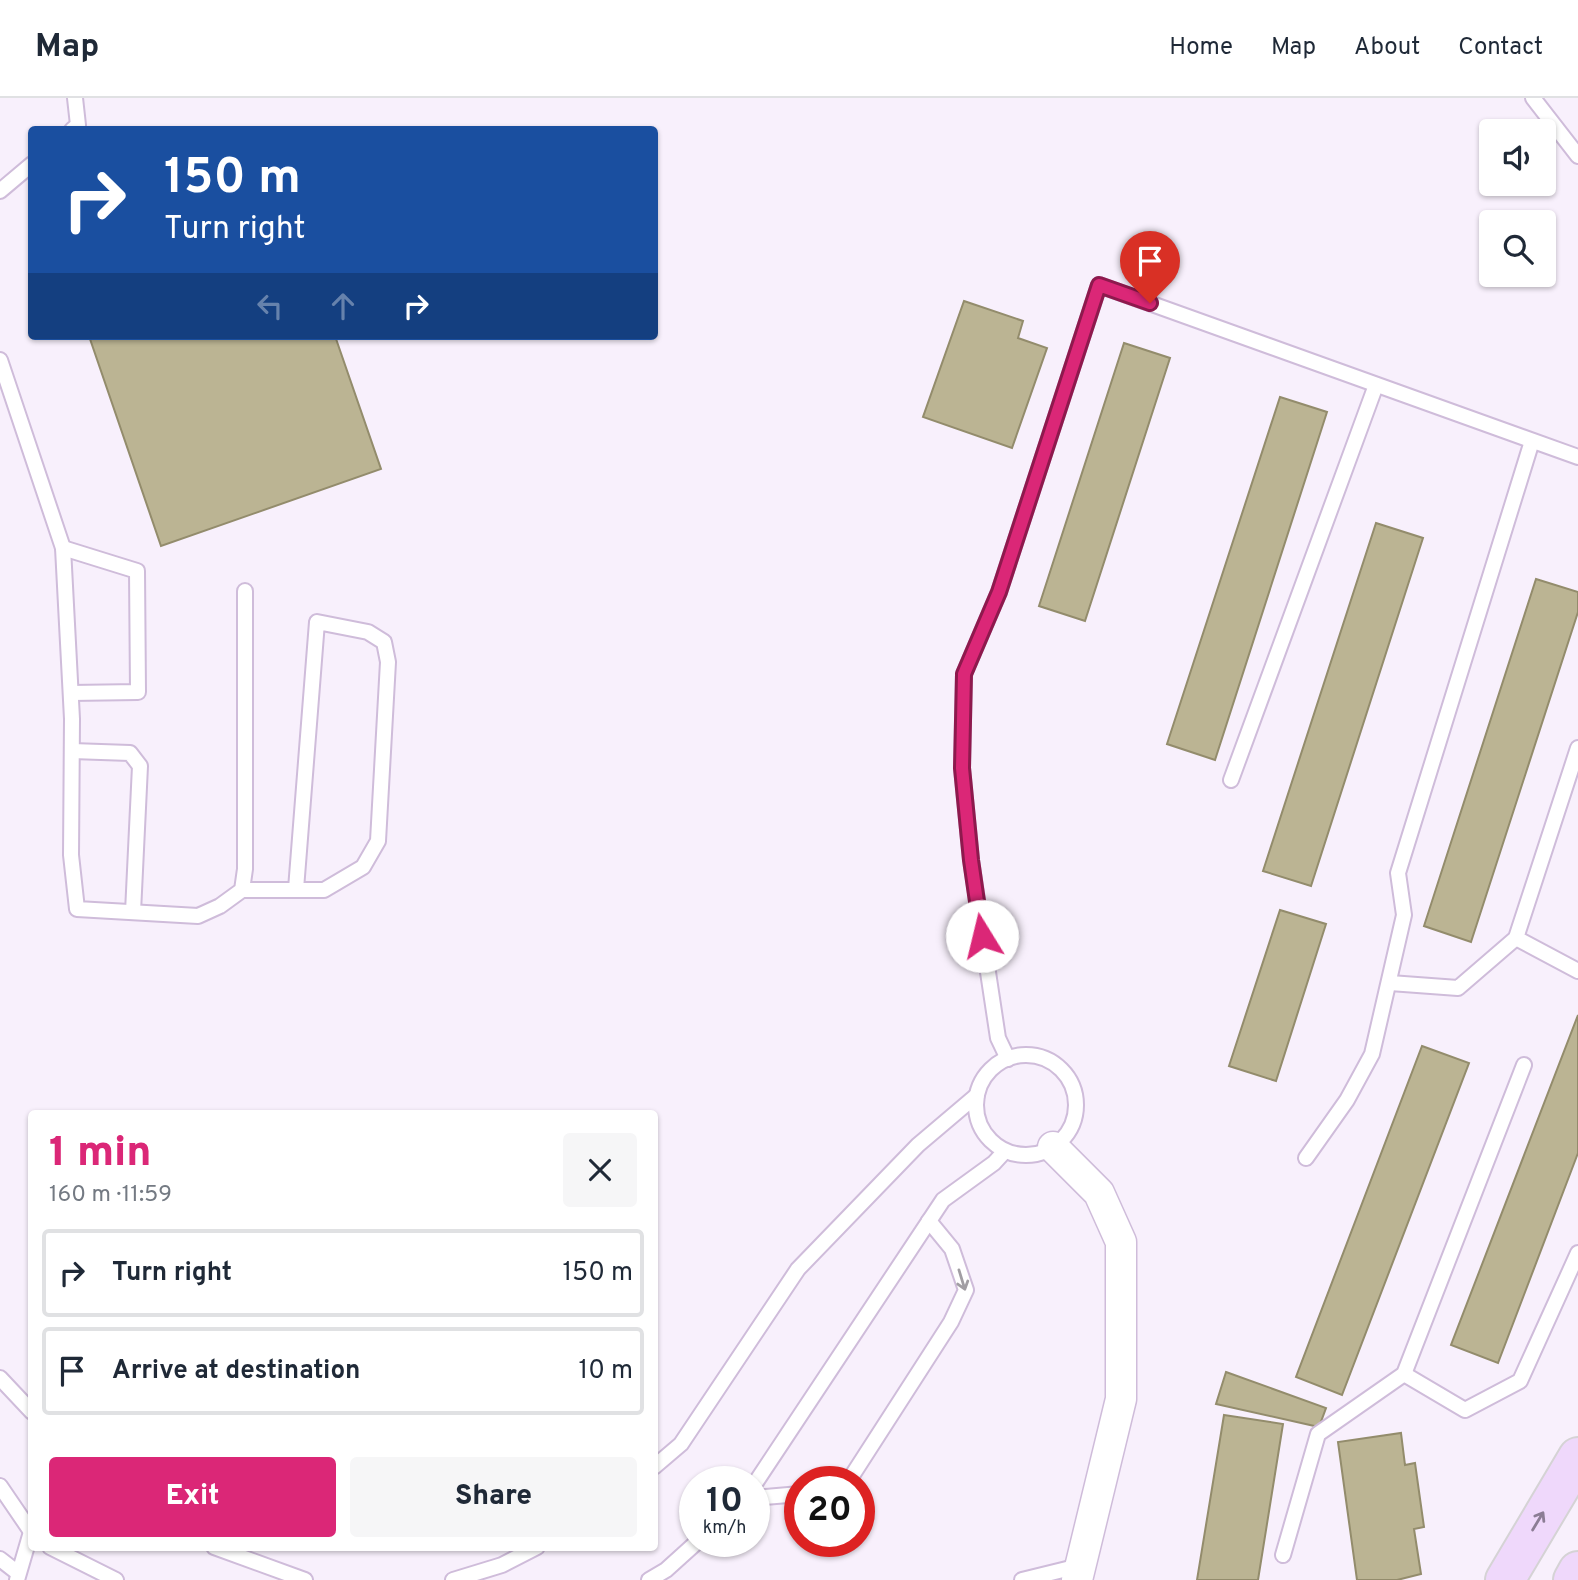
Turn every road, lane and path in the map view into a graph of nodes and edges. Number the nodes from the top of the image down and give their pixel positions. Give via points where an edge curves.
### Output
1 (75, 98) edge
2 (1534, 98) edge
3 (77, 126) edge
4 (1578, 156) edge
5 (28, 167) edge
6 (0, 191) edge
7 (0, 359) edge
8 (1376, 385) junction
9 (1532, 441) junction
10 (1578, 457) edge
11 (63, 548) junction
12 (245, 591) dead end
13 (71, 693) junction
14 (1578, 748) edge
15 (72, 751) junction
16 (1231, 780) dead end
17 (296, 889) junction
18 (242, 890) junction
19 (133, 912) junction
20 (1517, 938) junction
21 (1578, 971) edge
22 (1390, 984) junction
23 (1008, 1059) junction
24 (1524, 1065) dead end
25 (977, 1095) junction
26 (1053, 1147) junction
27 (1005, 1151) junction
28 (1306, 1158) dead end
29 (929, 1221) junction
30 (1578, 1253) edge
31 (1404, 1374) junction
32 (0, 1378) edge
33 (28, 1408) edge
34 (1578, 1457) edge
35 (658, 1463) edge
36 (767, 1466) edge
37 (858, 1466) edge
38 (0, 1486) edge
39 (28, 1528) edge
40 (28, 1543) edge
41 (58, 1551) edge
42 (225, 1551) edge
43 (530, 1551) edge
44 (1283, 1555) dead end
45 (680, 1557) edge
46 (0, 1559) edge
47 (1578, 1571) edge
48 (1078, 1573) edge
49 (18, 1576) edge
50 (116, 1580) edge
51 (306, 1580) edge
52 (453, 1580) edge
53 (649, 1580) edge
54 (1022, 1580) edge
55 (1505, 1580) edge
56 (1573, 1580) edge

1 - 3 lane
2 - 4 lane
5 - 6 lane
7 - 11 lane
8 - 9 lane
8 - 16 lane
8 - 23 lane via 1099,285 999,592 964,674 962,768 971,860 998,1038
9 - 10 lane
9 - 22 lane via 1398,873 1404,915
11 - 13 lane
11 - 13 lane via 137,570 138,692
12 - 18 lane
13 - 15 lane
14 - 20 lane
15 - 19 lane via 71,855 77,909
15 - 19 lane via 130,753 140,766
17 - 17 lane via 303,796 317,622 368,632 384,642 388,662 378,841 363,867 324,890
17 - 18 lane
18 - 19 lane via 198,916
20 - 21 lane
20 - 22 lane via 1458,988
22 - 28 lane via 1372,1054
23 - 25 lane via 983,1080
23 - 26 lane via 1040,1057 1055,1064 1074,1090 1074,1122
24 - 31 lane
25 - 27 lane via 982,1128 991,1142
25 - 35 lane via 918,1145 798,1269 681,1444
26 - 27 lane via 1030,1154
26 - 48 street via 1099,1193 1121,1242 1121,1399
27 - 29 lane via 943,1200
29 - 36 lane
29 -> 37 lane via 952,1249 966,1290 951,1322
30 - 31 lane via 1520,1381 1465,1410
31 - 44 lane via 1318,1434
32 - 33 lane
55 -> 34 main road
38 - 39 lane
40 - 49 lane
41 - 50 lane
42 - 51 lane
43 - 52 lane via 502,1566
45 - 53 lane
46 - 49 lane
47 - 56 main road
48 - 54 lane

